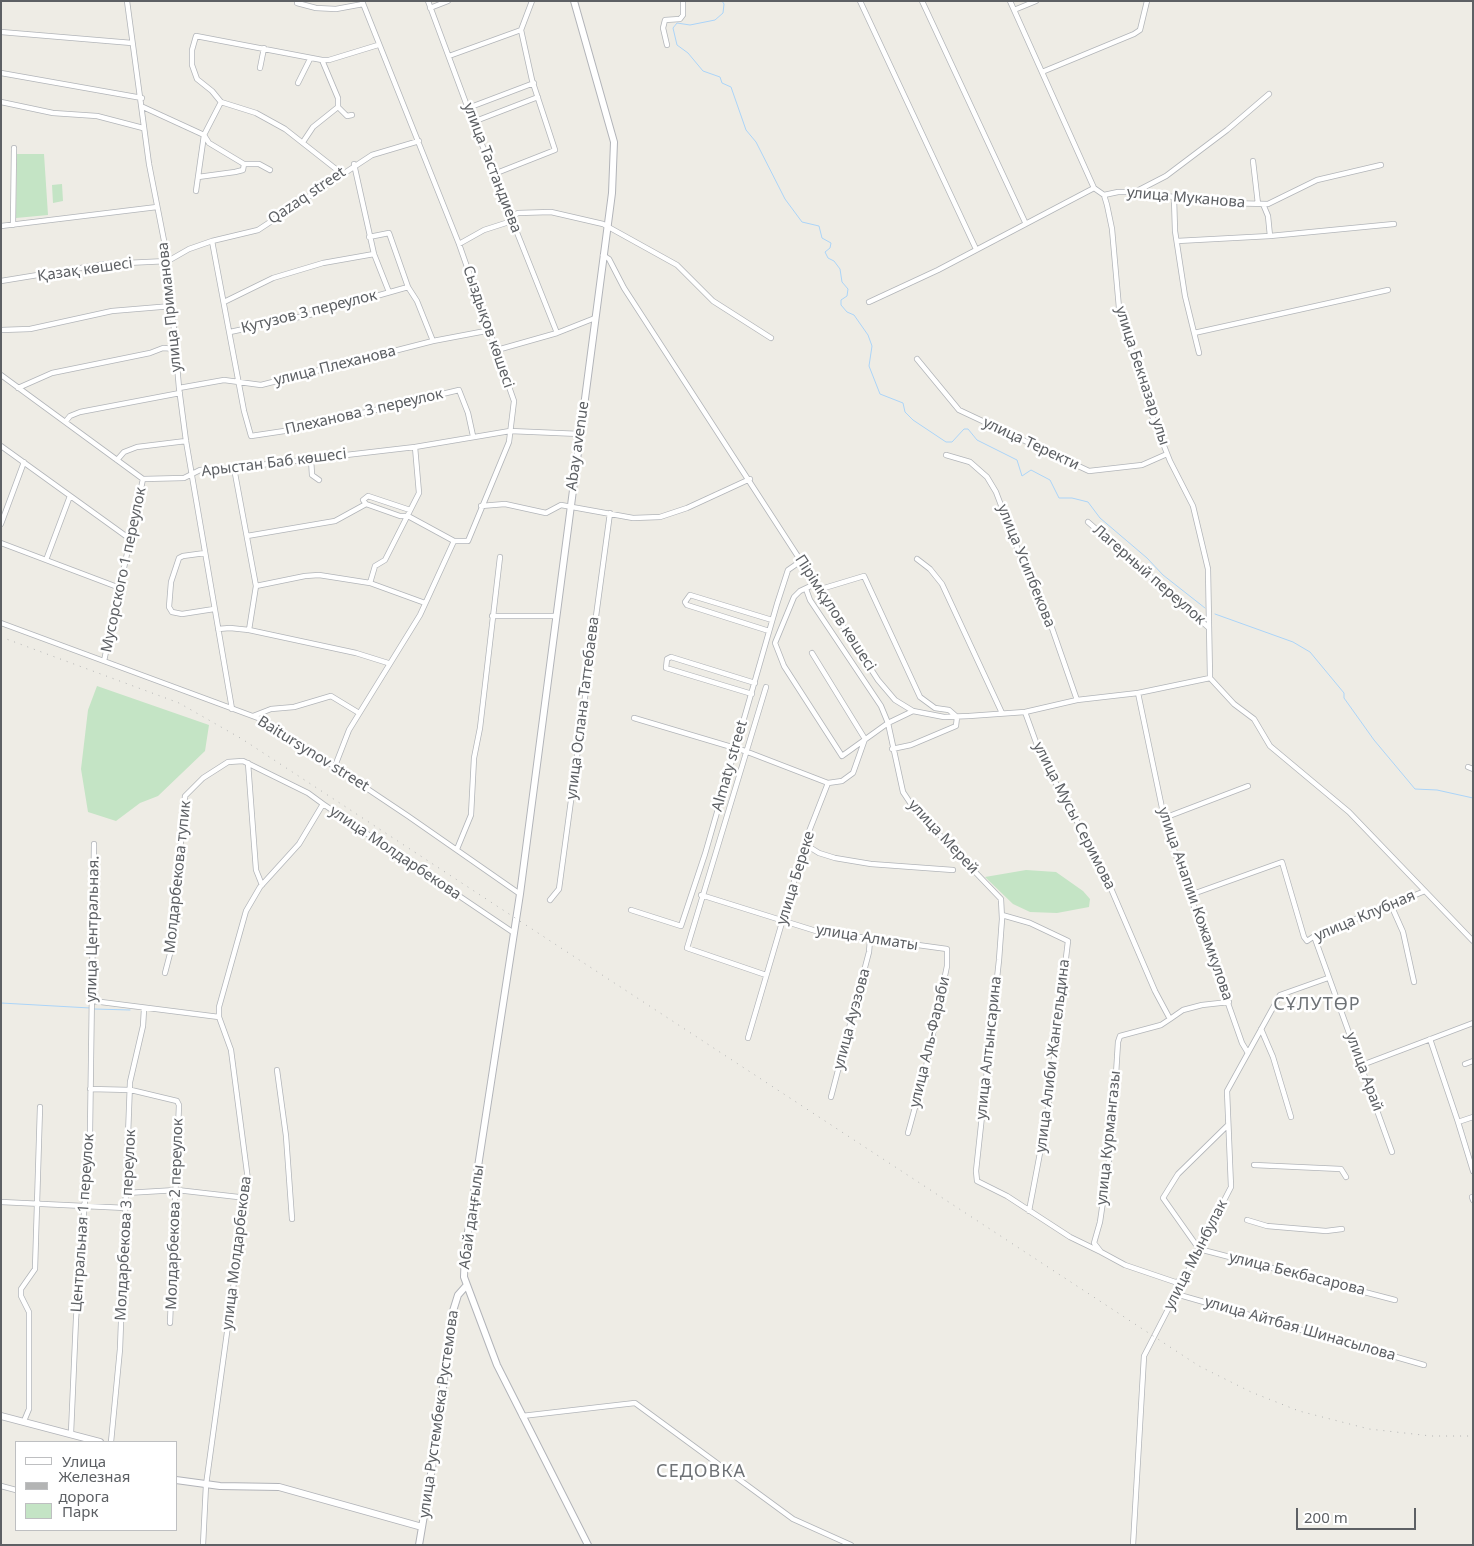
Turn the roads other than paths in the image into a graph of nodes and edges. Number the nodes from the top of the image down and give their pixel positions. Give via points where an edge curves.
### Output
1 (127, 1) edge
2 (428, 1) edge
3 (448, 1) edge
4 (532, 1) edge
5 (574, 1) edge
6 (683, 1) edge
7 (860, 1) edge
8 (922, 1) edge
9 (1010, 1) edge
10 (1036, 1) edge
11 (1147, 1) edge
12 (362, 2) edge
13 (297, 3) dead end
14 (430, 8) junction
15 (1014, 10) junction
16 (521, 30) junction
17 (1, 32) edge
18 (132, 43) junction
19 (667, 45) dead end
20 (378, 46) junction
21 (264, 48) junction
22 (449, 56) junction
23 (310, 59) junction
24 (322, 60) junction
25 (260, 68) dead end
26 (1042, 72) junction
27 (1, 74) edge
28 (298, 83) dead end
29 (534, 83) junction
30 (1268, 94) dead end
31 (142, 98) junction
32 (538, 98) junction
33 (1, 102) edge
34 (221, 102) junction
35 (143, 107) junction
36 (338, 107) junction
37 (468, 108) junction
38 (352, 115) dead end
39 (473, 122) junction
40 (143, 128) junction
41 (204, 135) junction
42 (419, 141) junction
43 (303, 142) junction
44 (14, 148) dead end
45 (1253, 161) dead end
46 (244, 164) junction
47 (354, 164) junction
48 (1381, 164) dead end
49 (270, 170) dead end
50 (341, 173) junction
51 (494, 174) junction
52 (198, 177) junction
53 (1094, 188) junction
54 (196, 191) dead end
55 (1135, 192) junction
56 (1104, 195) junction
57 (1174, 198) junction
58 (1261, 204) junction
59 (157, 207) junction
60 (512, 219) junction
61 (1025, 222) junction
62 (1394, 224) dead end
63 (13, 225) junction
64 (1, 226) edge
65 (608, 228) junction
66 (1270, 236) junction
67 (369, 237) junction
68 (212, 241) junction
69 (1177, 241) junction
70 (459, 244) junction
71 (976, 249) junction
72 (374, 254) junction
73 (603, 255) junction
74 (168, 261) junction
75 (1, 281) edge
76 (408, 287) junction
77 (1388, 290) dead end
78 (389, 292) junction
79 (224, 302) junction
80 (869, 302) dead end
81 (172, 306) junction
82 (595, 318) junction
83 (1, 330) edge
84 (491, 330) junction
85 (230, 332) junction
86 (557, 333) junction
87 (1194, 333) junction
88 (771, 338) dead end
89 (433, 341) junction
90 (176, 349) junction
91 (497, 350) junction
92 (1198, 353) dead end
93 (917, 359) dead end
94 (1, 375) edge
95 (240, 383) junction
96 (18, 388) junction
97 (179, 390) junction
98 (66, 421) junction
99 (510, 431) junction
100 (580, 434) junction
101 (473, 436) junction
102 (186, 441) junction
103 (1, 446) edge
104 (414, 447) junction
105 (1168, 454) junction
106 (946, 455) dead end
107 (310, 458) junction
108 (117, 460) junction
109 (24, 462) junction
110 (234, 468) junction
111 (191, 473) junction
112 (143, 479) junction
113 (750, 479) junction
114 (318, 480) dead end
115 (70, 496) junction
116 (366, 504) junction
117 (481, 506) junction
118 (570, 506) junction
119 (410, 510) junction
120 (610, 513) junction
121 (408, 516) junction
122 (1088, 522) dead end
123 (1, 524) edge
124 (247, 536) junction
125 (130, 539) junction
126 (454, 541) junction
127 (1, 544) edge
128 (205, 553) junction
129 (500, 557) dead end
130 (917, 559) dead end
131 (46, 560) junction
132 (801, 561) junction
133 (370, 583) junction
134 (817, 583) junction
135 (256, 586) junction
136 (120, 588) junction
137 (806, 589) junction
138 (821, 589) junction
139 (425, 603) junction
140 (214, 609) junction
141 (492, 616) junction
142 (556, 616) junction
143 (772, 620) junction
144 (1, 623) edge
145 (1209, 628) junction
146 (218, 629) junction
147 (249, 630) junction
148 (769, 631) junction
149 (812, 653) dead end
150 (104, 661) junction
151 (388, 664) junction
152 (1210, 678) junction
153 (755, 683) junction
154 (766, 687) dead end
155 (1138, 693) junction
156 (752, 694) junction
157 (1077, 700) junction
158 (232, 709) junction
159 (913, 711) junction
160 (1025, 712) junction
161 (360, 713) junction
162 (1002, 713) junction
163 (253, 716) junction
164 (957, 717) junction
165 (634, 718) dead end
166 (888, 723) junction
167 (865, 739) junction
168 (735, 748) junction
169 (892, 748) junction
170 (745, 751) junction
171 (248, 763) junction
172 (335, 766) junction
173 (828, 783) junction
174 (1248, 786) dead end
175 (323, 804) junction
176 (1164, 818) junction
177 (94, 844) dead end
178 (806, 845) junction
179 (457, 849) junction
180 (953, 870) dead end
181 (262, 885) junction
182 (1425, 891) junction
183 (520, 894) junction
184 (701, 895) junction
185 (1190, 895) junction
186 (550, 900) dead end
187 (1390, 905) junction
188 (631, 910) dead end
189 (1002, 915) junction
190 (784, 920) junction
191 (514, 933) junction
192 (1314, 936) junction
193 (870, 940) junction
194 (1473, 941) edge
195 (947, 949) joint
196 (165, 973) dead end
197 (766, 975) junction
198 (1328, 978) junction
199 (1414, 982) dead end
200 (93, 1001) junction
201 (1229, 1002) junction
202 (144, 1009) junction
203 (92, 1013) joint
204 (219, 1017) junction
205 (1170, 1019) junction
206 (1473, 1023) edge
207 (1261, 1029) junction
208 (748, 1038) dead end
209 (1430, 1039) junction
210 (1248, 1053) junction
211 (1473, 1061) edge
212 (1465, 1064) dead end
213 (1362, 1065) junction
214 (277, 1070) dead end
215 (90, 1089) junction
216 (130, 1090) junction
217 (831, 1097) dead end
218 (40, 1107) dead end
219 (1291, 1117) dead end
220 (1473, 1117) edge
221 (1458, 1122) junction
222 (1228, 1125) junction
223 (908, 1133) dead end
224 (1392, 1152) dead end
225 (1254, 1165) dead end
226 (1473, 1171) edge
227 (1346, 1177) dead end
228 (177, 1190) junction
229 (126, 1193) junction
230 (247, 1198) junction
231 (1, 1202) edge
232 (38, 1204) junction
233 (84, 1206) junction
234 (126, 1208) junction
235 (1030, 1211) junction
236 (292, 1219) dead end
237 (1247, 1220) dead end
238 (1342, 1229) dead end
239 (1199, 1249) junction
240 (1101, 1252) junction
241 (1182, 1281) junction
242 (466, 1286) junction
243 (1176, 1294) junction
244 (1395, 1300) dead end
245 (170, 1322) dead end
246 (1424, 1364) dead end
247 (1, 1416) edge
248 (521, 1416) junction
249 (24, 1421) junction
250 (71, 1433) junction
251 (97, 1441) edge
252 (111, 1441) edge
253 (178, 1480) edge
254 (206, 1485) junction
255 (1, 1486) edge
256 (15, 1490) edge
257 (422, 1528) junction
258 (203, 1545) edge
259 (419, 1545) edge
260 (588, 1545) edge
261 (850, 1545) edge
262 (1133, 1545) edge

1 - 18 street, улица Приманова
2 - 14 street, улица Тастандиева
3 - 14 street
4 - 16 street
5 - 65 street, Abay avenue via 614,142
6 - 19 street via 680,19 665,20 663,28
7 - 71 street
8 - 61 street
9 - 15 street
10 - 15 street
11 - 26 street via 1140,30
12 - 13 street, Сыздықов көшесі via 336,9
12 - 20 street, Сыздықов көшесі
14 - 22 street, улица Тастандиева
15 - 26 street
16 - 22 street
16 - 29 street
17 - 18 street
18 - 31 street, улица Приманова
20 - 24 street
20 - 42 street, Сыздықов көшесі
21 - 23 street
21 - 25 street
21 - 34 street via 196,36 192,65 197,79
22 - 37 street, улица Тастандиева
23 - 24 street
23 - 28 street
24 - 36 street via 338,98
26 - 53 street
27 - 31 street
29 - 32 street
29 - 37 street
30 - 55 street via 1200,152 1166,176
31 - 35 street, улица Приманова
32 - 39 street
32 - 51 street via 555,150
33 - 40 street via 53,113 97,116
34 - 41 street
34 - 43 street via 256,113
35 - 40 street, улица Приманова
35 - 41 street
36 - 38 street via 347,116
36 - 43 street via 314,127
37 - 39 street, улица Тастандиева
39 - 51 street, улица Тастандиева
40 - 59 street, улица Приманова
41 - 46 street via 209,144
41 - 52 street
42 - 47 street, Qazaq street
42 - 70 street, Сыздықов көшесі
43 - 50 street
44 - 63 street
45 - 58 street
46 - 49 street via 259,164
46 - 52 street via 243,170
47 - 50 street, Qazaq street
47 - 67 street, Кутузов 3 переулок
48 - 58 street, улица Муканова via 1317,180 1274,202
50 - 68 street, Qazaq street via 258,230
51 - 60 street, улица Тастандиева
52 - 54 street
53 - 56 street
53 - 61 street
55 - 56 street, улица Муканова
55 - 57 street, улица Муканова
56 - 105 street, улица Бекназар улы via 1112,229 1119,308 1149,408
57 - 58 street, улица Муканова
57 - 69 street
58 - 66 street via 1268,216
59 - 63 street
59 - 74 street, улица Приманова
60 - 65 street via 524,213 565,213
60 - 70 street
60 - 86 street, улица Тастандиева
61 - 71 street
62 - 66 street
63 - 64 street
65 - 73 street, Abay avenue
65 - 88 street via 678,265 713,301
66 - 69 street
67 - 72 street, Кутузов 3 переулок
67 - 76 street via 389,233
68 - 74 street, Qazaq street
68 - 79 street
69 - 87 street
70 - 84 street, Сыздықов көшесі
71 - 80 street
72 - 78 street, Кутузов 3 переулок
72 - 79 street via 323,263 281,276
73 - 82 street, Abay avenue
73 - 113 street, Пірімқұлов көшесі via 609,259 624,288
74 - 75 street, Қазақ көшесі via 106,264
74 - 81 street, улица Приманова
76 - 78 street, Кутузов 3 переулок
76 - 89 street
77 - 87 street
78 - 85 street, Кутузов 3 переулок via 313,314
79 - 85 street
81 - 83 street via 112,311 30,329
81 - 90 street, улица Приманова
82 - 86 street
82 - 100 street, Abay avenue
84 - 89 street, улица Плеханова
84 - 91 street, Сыздықов көшесі
85 - 95 street
86 - 91 street
87 - 92 street
89 - 95 street, улица Плеханова via 261,385
90 - 96 street via 163,348 52,373
90 - 97 street, улица Приманова
91 - 99 street, Сыздықов көшесі via 514,401
93 - 105 street, улица Теректи via 959,410 1089,471 1142,465
94 - 96 street
95 - 97 street, улица Плеханова via 224,380
95 - 101 street, Плеханова 3 переулок via 251,436 291,430 459,390
96 - 98 street
97 - 98 street, улица Плеханова via 80,412
97 - 102 street, улица Приманова
98 - 108 street
99 - 100 street, Арыстан Баб көшесі
99 - 101 street, Арыстан Баб көшесі
99 - 117 street, Сыздықов көшесі via 496,477
100 - 118 street, Abay avenue
101 - 104 street, Арыстан Баб көшесі
102 - 108 street via 137,447 124,452
102 - 111 street, улица Приманова
103 - 109 street
104 - 107 street, Арыстан Баб көшесі
104 - 119 street via 419,493
105 - 145 street, улица Бекназар улы via 1193,506 1206,563
106 - 157 street, улица Усипбекова via 970,462 987,477 996,492 1027,574 1033,580 1046,611
107 - 110 street, Арыстан Баб көшесі
107 - 114 street via 312,475
108 - 112 street
109 - 115 street
109 - 123 street
110 - 111 street, Арыстан Баб көшесі
110 - 124 street
111 - 112 street, Арыстан Баб көшесі via 184,478
111 - 128 street, улица Приманова
112 - 125 street, Мусорского 1 переулок
113 - 120 street via 660,517 633,518
113 - 132 street, Пірімқұлов көшесі
115 - 125 street
115 - 131 street
116 - 119 street via 363,500 368,496
116 - 121 street
116 - 124 street via 335,522
117 - 118 street via 505,504 546,513 561,505
117 - 126 street, Сыздықов көшесі via 468,541
118 - 120 street
118 - 142 street, Abay avenue
119 - 121 street
120 - 186 street, улица Ослана Таттебаева via 559,888
121 - 126 street
121 - 133 street via 385,560 375,566
122 - 145 street, Лагерный переулок
124 - 135 street
125 - 136 street, Мусорского 1 переулок
126 - 139 street
127 - 131 street
128 - 140 street, улица Приманова
128 - 140 street via 179,558 171,582 169,607 172,612 182,614
129 - 141 street
130 - 162 street via 942,584
131 - 136 street
132 - 134 street, Пірімқұлов көшесі
132 - 143 street, Almaty street via 788,570
133 - 135 street via 319,575
133 - 139 street
134 - 137 street
134 - 138 street, Пірімқұлов көшесі
135 - 147 street
136 - 150 street, Мусорского 1 переулок
137 - 166 street, улица Мерей via 810,600 881,706
137 - 167 street via 794,597 775,643 784,666 842,756
138 - 159 street, Пірімқұлов көшесі via 878,680 895,700
138 - 164 street via 864,576 920,697 935,708 948,710
139 - 151 street via 406,640
140 - 146 street, улица Приманова
141 - 142 street
141 - 179 street via 474,758 471,815
142 - 183 street, Abay avenue
143 - 148 street, Almaty street
143 - 148 street via 690,595 685,602 687,606
144 - 150 street, Baitursynov street
145 - 152 street, улица Бекназар улы
146 - 147 street
146 - 158 street, улица Приманова
147 - 151 street via 356,653
148 - 153 street, Almaty street
149 - 167 street
150 - 158 street, Baitursynov street
151 - 161 street
152 - 155 street, Пірімқұлов көшесі
152 - 182 street via 1234,704 1254,719 1270,746 1348,812
153 - 156 street, Almaty street
153 - 156 street via 671,657 667,659 666,668
154 - 170 street
155 - 157 street, Пірімқұлов көшесі
155 - 176 street, улица Анапии Кожамкулова
156 - 168 street, Almaty street
157 - 160 street, Пірімқұлов көшесі
158 - 163 street, Baitursynov street
159 - 164 street, Пірімқұлов көшесі
159 - 166 street
160 - 162 street, Пірімқұлов көшесі
160 - 205 street, улица Мусы Серимова via 1053,778 1100,863
161 - 163 street via 332,696 294,707 270,709
161 - 172 street via 349,730
162 - 164 street, Пірімқұлов көшесі
163 - 172 street, Baitursynov street
164 - 169 street via 956,726 911,745
165 - 168 street
166 - 167 street
166 - 169 street, улица Мерей
167 - 173 street via 853,773 842,781
168 - 170 street
168 - 188 street, Almaty street via 681,926
169 - 189 street, улица Мерей via 903,792 1001,899
170 - 173 street
170 - 184 street
171 - 175 street
171 - 181 street via 256,870
171 - 196 street, Молдарбекова тупик via 228,762 203,778 184,796 171,950
172 - 179 street, Baitursynov street
173 - 178 street, улица Береке
174 - 176 street
175 - 181 street, улица Молдарбекова via 299,844
175 - 191 street, улица Молдарбекова
176 - 185 street, улица Анапии Кожамкулова
177 - 200 street, улица Центральная.
178 - 180 street via 836,858 871,864
178 - 190 street, улица Береке
179 - 183 street, Baitursynov street
181 - 204 street, улица Молдарбекова via 246,911 220,996
182 - 187 street, улица Клубная
182 - 194 street
183 - 191 street, Абай даңғылы
184 - 190 street, улица Алматы
184 - 197 street via 687,948
185 - 192 street, улица Клубная via 1282,862 1305,940
185 - 201 street, улица Анапии Кожамкулова
187 - 192 street, улица Клубная
187 - 199 street via 1403,932
189 - 235 street, улица Алтынсарина via 976,1171 977,1181
189 - 235 street, улица Алиби Жангельдина via 1068,940 1047,1116
190 - 193 street, улица Алматы via 816,931
190 - 197 street, улица Береке
191 - 242 street, Абай даңғылы via 465,1251
192 - 198 street, улица Арай
193 - 195 street, улица Алматы
193 - 217 street, улица Ауэзова
195 - 223 street, улица Аль-Фараби via 947,966 926,1067
197 - 208 street, улица Береке
198 - 207 street, улица Мынбулак via 1280,995
198 - 213 street, улица Арай
200 - 202 street
200 - 203 street, улица Центральная.
201 - 205 street via 1183,1010
201 - 210 street, улица Анапии Кожамкулова
202 - 204 street
202 - 216 street, Молдарбекова 3 переулок
203 - 215 street, Центральная 1 переулок
204 - 230 street, улица Молдарбекова via 231,1050 248,1180
205 - 240 street, улица Курмангазы via 1120,1036 1118,1042 1112,1139 1094,1243
206 - 209 street
207 - 210 street, улица Мынбулак
207 - 219 street
209 - 213 street
209 - 221 street
210 - 222 street, улица Мынбулак via 1227,1091
211 - 212 street
213 - 224 street, улица Арай
214 - 236 street
215 - 216 street
215 - 233 street, Центральная 1 переулок
216 - 228 street, Молдарбекова 2 переулок via 179,1105
216 - 229 street, Молдарбекова 3 переулок
218 - 232 street
220 - 221 street
221 - 226 street
222 - 239 street, улица Мынбулак via 1231,1187
222 - 239 street via 1178,1174 1163,1198
225 - 227 street via 1341,1170
228 - 229 street
228 - 230 street
228 - 245 street, Молдарбекова 2 переулок
229 - 234 street, Молдарбекова 3 переулок
230 - 254 street, улица Молдарбекова
231 - 232 street
232 - 233 street
232 - 249 street via 35,1268 21,1290 29,1312 29,1409
233 - 234 street
233 - 250 street, Центральная 1 переулок
234 - 252 street, Молдарбекова 3 переулок via 120,1348
235 - 240 street via 1070,1237
237 - 238 street via 1267,1226 1326,1231
239 - 241 street, улица Мынбулак
239 - 244 street, улица Бекбасарова
240 - 241 street via 1149,1274
241 - 243 street, улица Мынбулак
242 - 248 street, Абай даңғылы
242 - 257 street, улица Рустембека Рустемова via 458,1295 453,1311
243 - 246 street, улица Айтбая Шинасылова
243 - 262 street, улица Мынбулак via 1144,1356
247 - 249 street
248 - 260 street, Абай даңғылы
248 - 261 street via 635,1403 793,1519
249 - 250 street
250 - 251 street
253 - 254 street
254 - 257 street via 279,1487
254 - 258 street, улица Молдарбекова
255 - 256 street
257 - 259 street, улица Рустембека Рустемова

